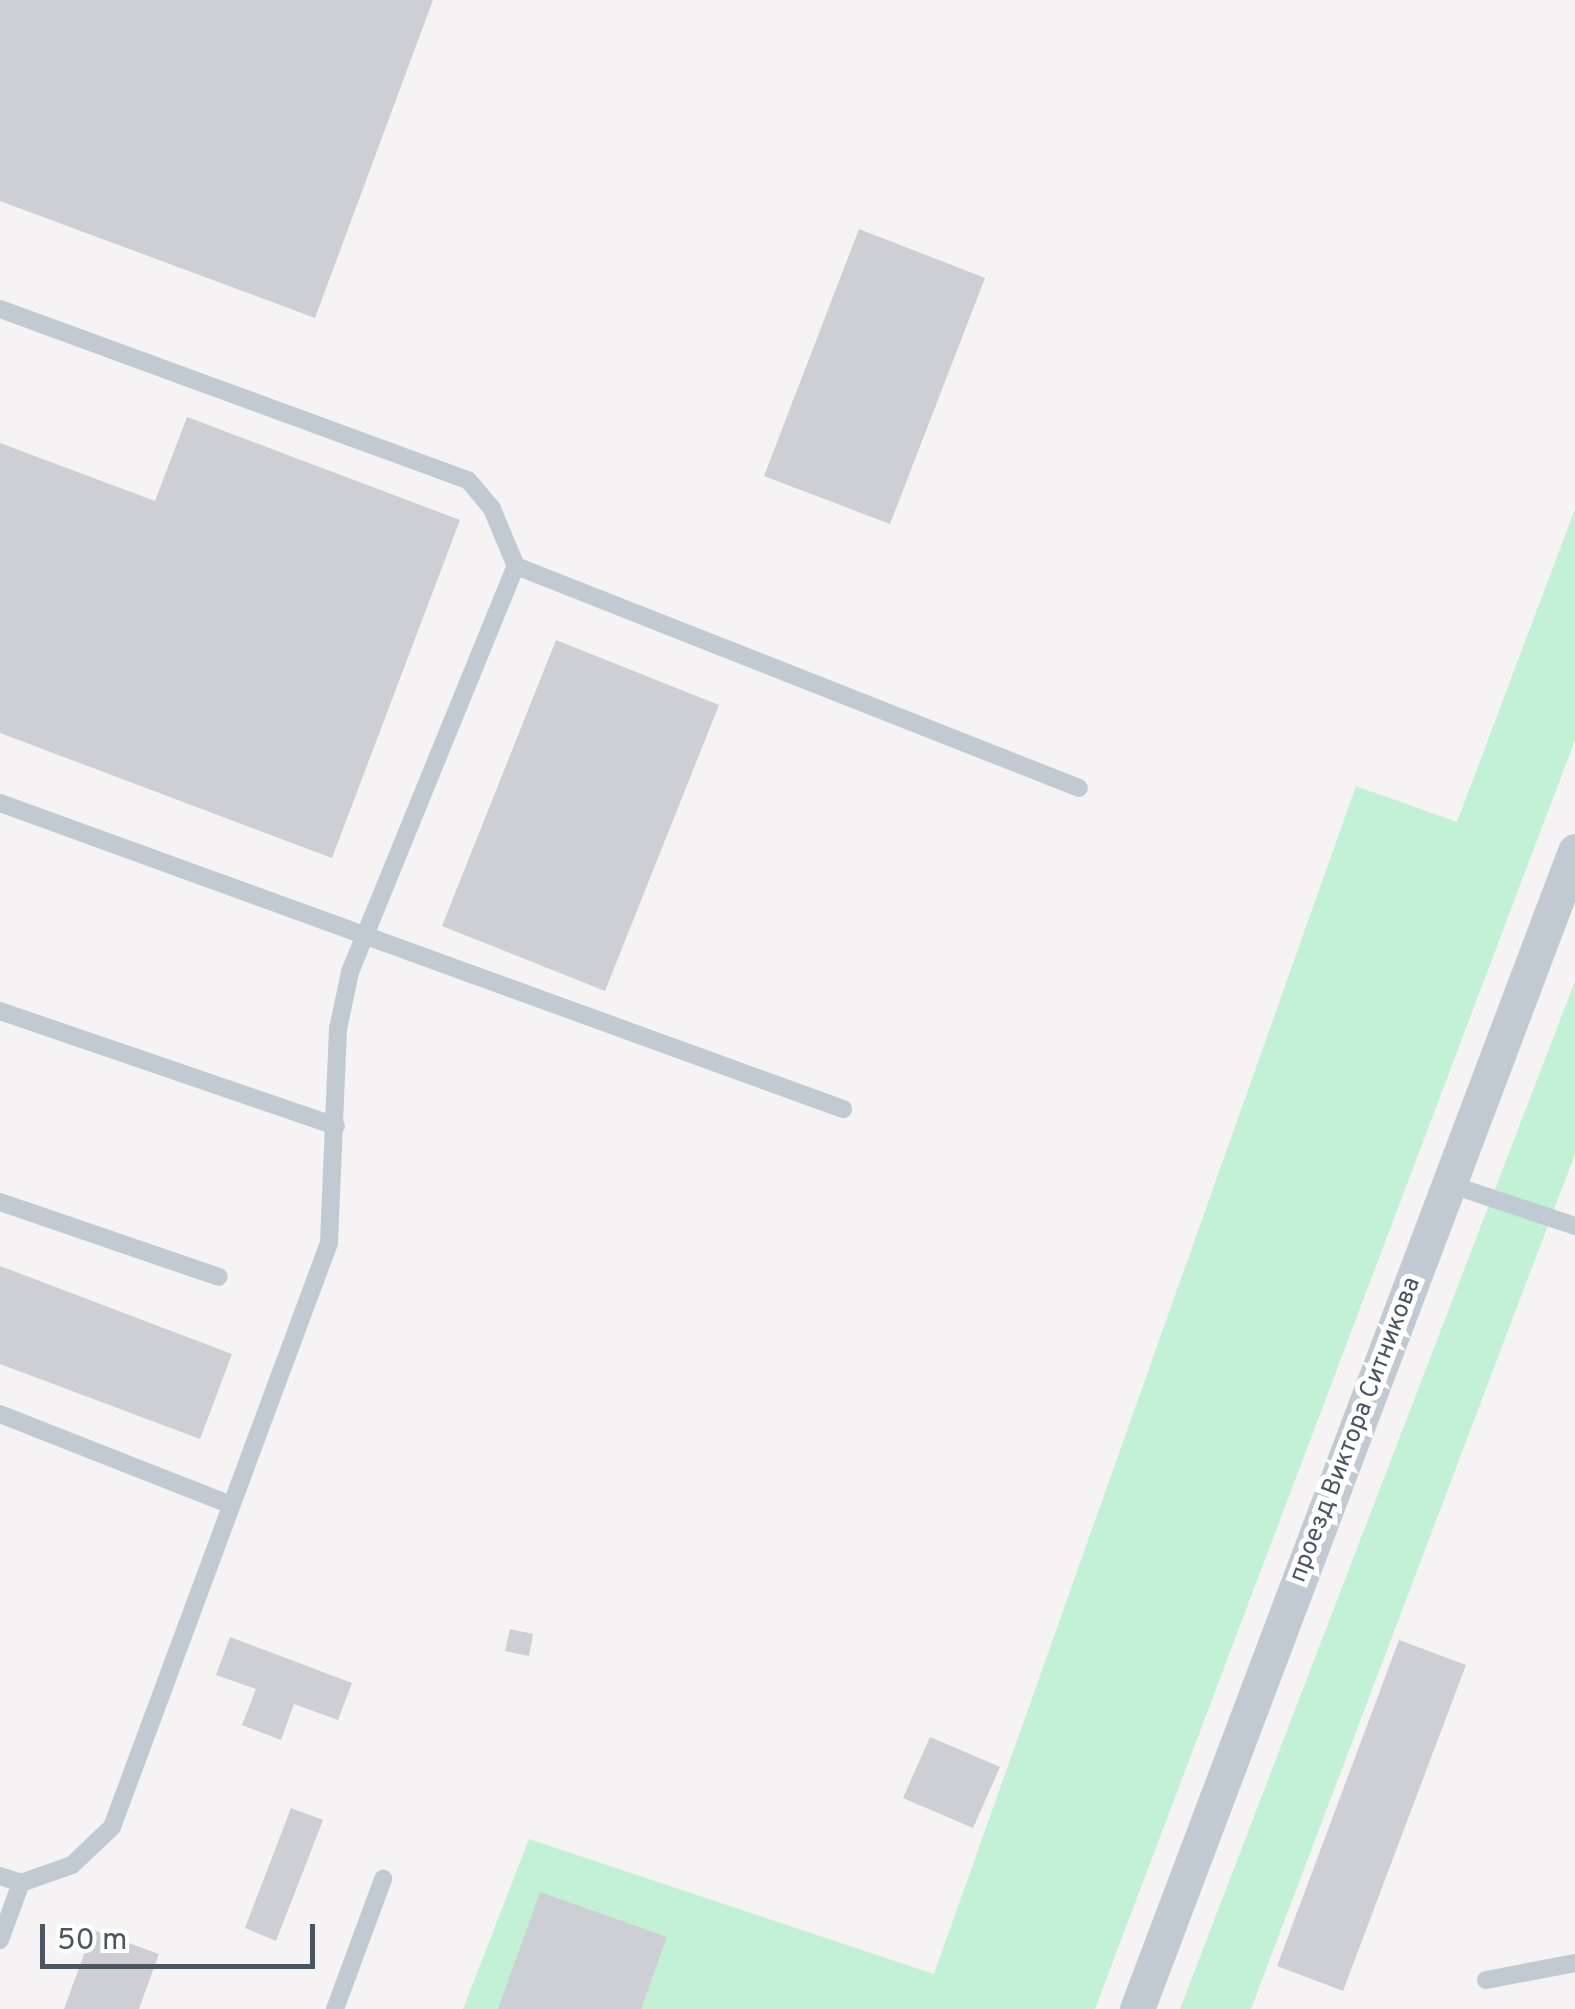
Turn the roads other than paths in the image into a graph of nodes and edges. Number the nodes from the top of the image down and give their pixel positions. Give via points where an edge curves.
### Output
1 (0, 309) edge
2 (516, 566) junction
3 (1079, 788) dead end
4 (0, 803) edge
5 (1575, 851) edge
6 (365, 934) junction
7 (0, 1011) edge
8 (843, 1109) dead end
9 (336, 1126) junction
10 (1449, 1184) junction
11 (0, 1202) edge
12 (1575, 1226) edge
13 (219, 1278) dead end
14 (0, 1414) edge
15 (231, 1505) junction
16 (0, 1876) edge
17 (382, 1879) dead end
18 (21, 1884) junction
19 (0, 1940) edge
20 (1575, 1962) edge
21 (1486, 1980) dead end
22 (336, 2009) edge
23 (1136, 2009) edge

1 - 2 lane via 468,480 492,508
2 - 3 lane
2 - 6 lane
4 - 6 lane
5 - 10 street, проезд Виктора Ситникова
6 - 8 lane
6 - 9 lane via 338,1029
7 - 9 lane
9 - 15 lane via 329,1243
10 - 12 lane
10 - 23 street, проезд Виктора Ситникова
11 - 13 lane
14 - 15 lane
15 - 18 lane via 112,1827 72,1865
16 - 18 lane
17 - 22 lane
18 - 19 lane
20 - 21 lane

